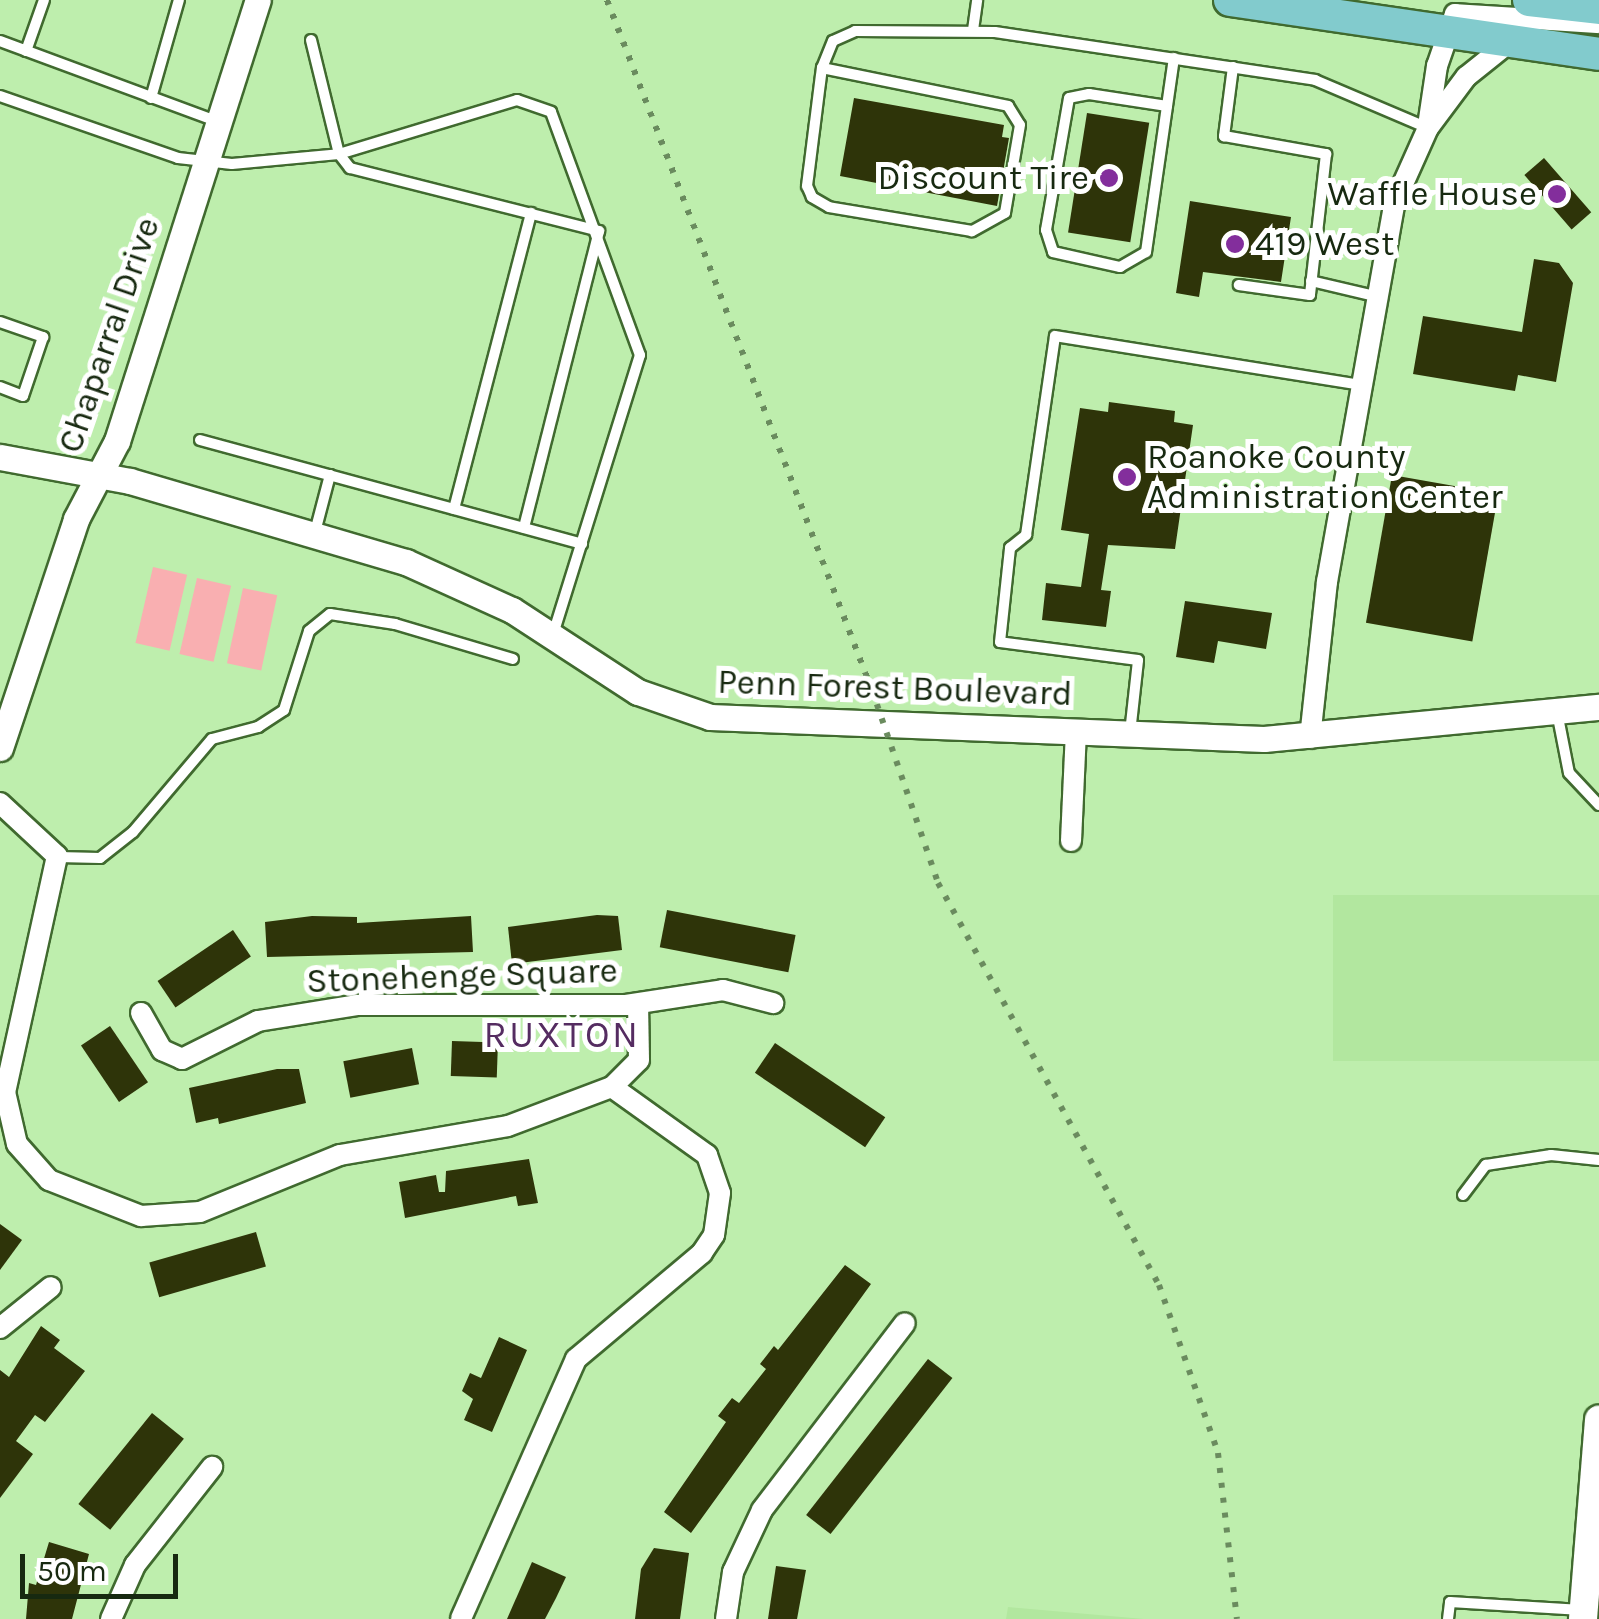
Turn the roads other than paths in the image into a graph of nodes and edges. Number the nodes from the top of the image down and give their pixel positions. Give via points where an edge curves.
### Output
1 (44, 0) edge
2 (180, 0) edge
3 (258, 0) edge
4 (977, 0) edge
5 (1230, 0) edge
6 (1529, 0) edge
7 (1539, 1) edge
8 (1599, 8) edge
9 (1599, 22) edge
10 (973, 30) junction
11 (1447, 32) junction
12 (310, 40) dead end
13 (0, 41) edge
14 (1511, 41) junction
15 (26, 51) junction
16 (1599, 54) edge
17 (1174, 58) junction
18 (1233, 67) junction
19 (822, 68) junction
20 (0, 96) edge
21 (151, 98) junction
22 (1168, 106) junction
23 (219, 122) junction
24 (1428, 128) junction
25 (339, 154) junction
26 (205, 163) junction
27 (531, 213) junction
28 (599, 231) junction
29 (1311, 281) junction
30 (1239, 285) dead end
31 (1375, 296) junction
32 (0, 322) edge
33 (1360, 384) junction
34 (0, 388) edge
35 (200, 440) dead end
36 (0, 457) edge
37 (330, 475) junction
38 (98, 476) junction
39 (454, 509) junction
40 (524, 528) junction
41 (314, 535) junction
42 (582, 544) junction
43 (552, 635) junction
44 (513, 659) dead end
45 (1599, 707) edge
46 (6, 709) edge
47 (1557, 711) junction
48 (1076, 731) junction
49 (1130, 734) junction
50 (1310, 738) junction
51 (0, 748) edge
52 (0, 804) edge
53 (1599, 805) edge
54 (1071, 841) dead end
55 (57, 856) junction
56 (773, 1003) dead end
57 (638, 1004) junction
58 (141, 1013) dead end
59 (612, 1087) junction
60 (1599, 1160) edge
61 (1463, 1195) dead end
62 (51, 1287) dead end
63 (905, 1323) dead end
64 (0, 1328) edge
65 (1599, 1420) edge
66 (212, 1468) dead end
67 (1595, 1482) edge
68 (1583, 1614) edge
69 (110, 1619) edge
70 (461, 1619) edge
71 (726, 1619) edge
72 (1448, 1619) edge

1 - 15 lane
2 - 21 lane
3 - 23 street, Chaparral Drive
4 - 10 lane
5 - 11 main road
6 - 7 main road
7 - 8 main road
9 - 11 street via 1462,12
10 - 17 lane
10 - 19 lane via 855,30 833,41
11 - 14 main road
11 - 24 street
12 - 25 lane
13 - 15 lane
14 - 16 main road
14 - 24 street via 1466,77
15 - 21 lane
17 - 18 lane
17 - 22 lane
18 - 24 lane via 1334,84
18 - 29 lane via 1224,136 1326,154
19 - 19 lane via 806,186 812,197 828,207 972,231 1006,213 1020,125 1008,106
20 - 26 lane
21 - 23 lane
22 - 22 lane via 1140,260 1120,267 1053,252 1046,230 1069,98 1089,94
23 - 26 street, Chaparral Drive
24 - 31 street via 1394,204
25 - 26 lane
25 - 27 lane via 350,168
25 - 28 lane via 531,101 559,124
26 - 38 street, Chaparral Drive via 117,441
27 - 28 lane
27 - 39 lane
28 - 40 lane
28 - 42 lane via 640,355
29 - 30 lane via 1310,295
29 - 31 lane
31 - 33 street
32 - 34 lane via 44,338 24,396
33 - 49 lane via 1055,336 1026,535 1022,545 1010,548 1000,642 1138,660
33 - 50 street via 1319,637
35 - 37 lane
36 - 38 street, Penn Forest Boulevard
37 - 39 lane
37 - 41 lane
38 - 41 street, Penn Forest Boulevard
38 - 46 street, Chaparral Drive
39 - 40 lane
40 - 42 lane
41 - 43 street, Penn Forest Boulevard via 460,584
42 - 43 lane
43 - 48 street, Penn Forest Boulevard via 638,692 710,718
44 - 55 lane via 395,624 330,614 309,631 284,710 204,745 133,832 100,858 74,862
45 - 47 street, Penn Forest Boulevard
46 - 51 street, Chaparral Drive
47 - 50 street, Penn Forest Boulevard
47 - 53 lane via 1569,774
48 - 49 street, Penn Forest Boulevard
48 - 54 street
49 - 50 street, Penn Forest Boulevard
52 - 55 street
55 - 59 street via 8,1060 9,1124 24,1155 49,1180 114,1209 155,1216 200,1212 340,1155 508,1126
56 - 57 street, Stonehenge Square via 723,990
57 - 58 street, Stonehenge Square via 299,1010 258,1021 182,1059 162,1050
57 - 59 street, Stonehenge Square via 639,1060
59 - 70 street via 707,1155 720,1216 702,1253 576,1359
60 - 61 lane via 1551,1155 1486,1165
62 - 64 street
63 - 71 street via 762,1510 733,1572
65 - 67 main road
66 - 69 street via 135,1565
67 - 68 main road
68 - 72 lane via 1450,1602

